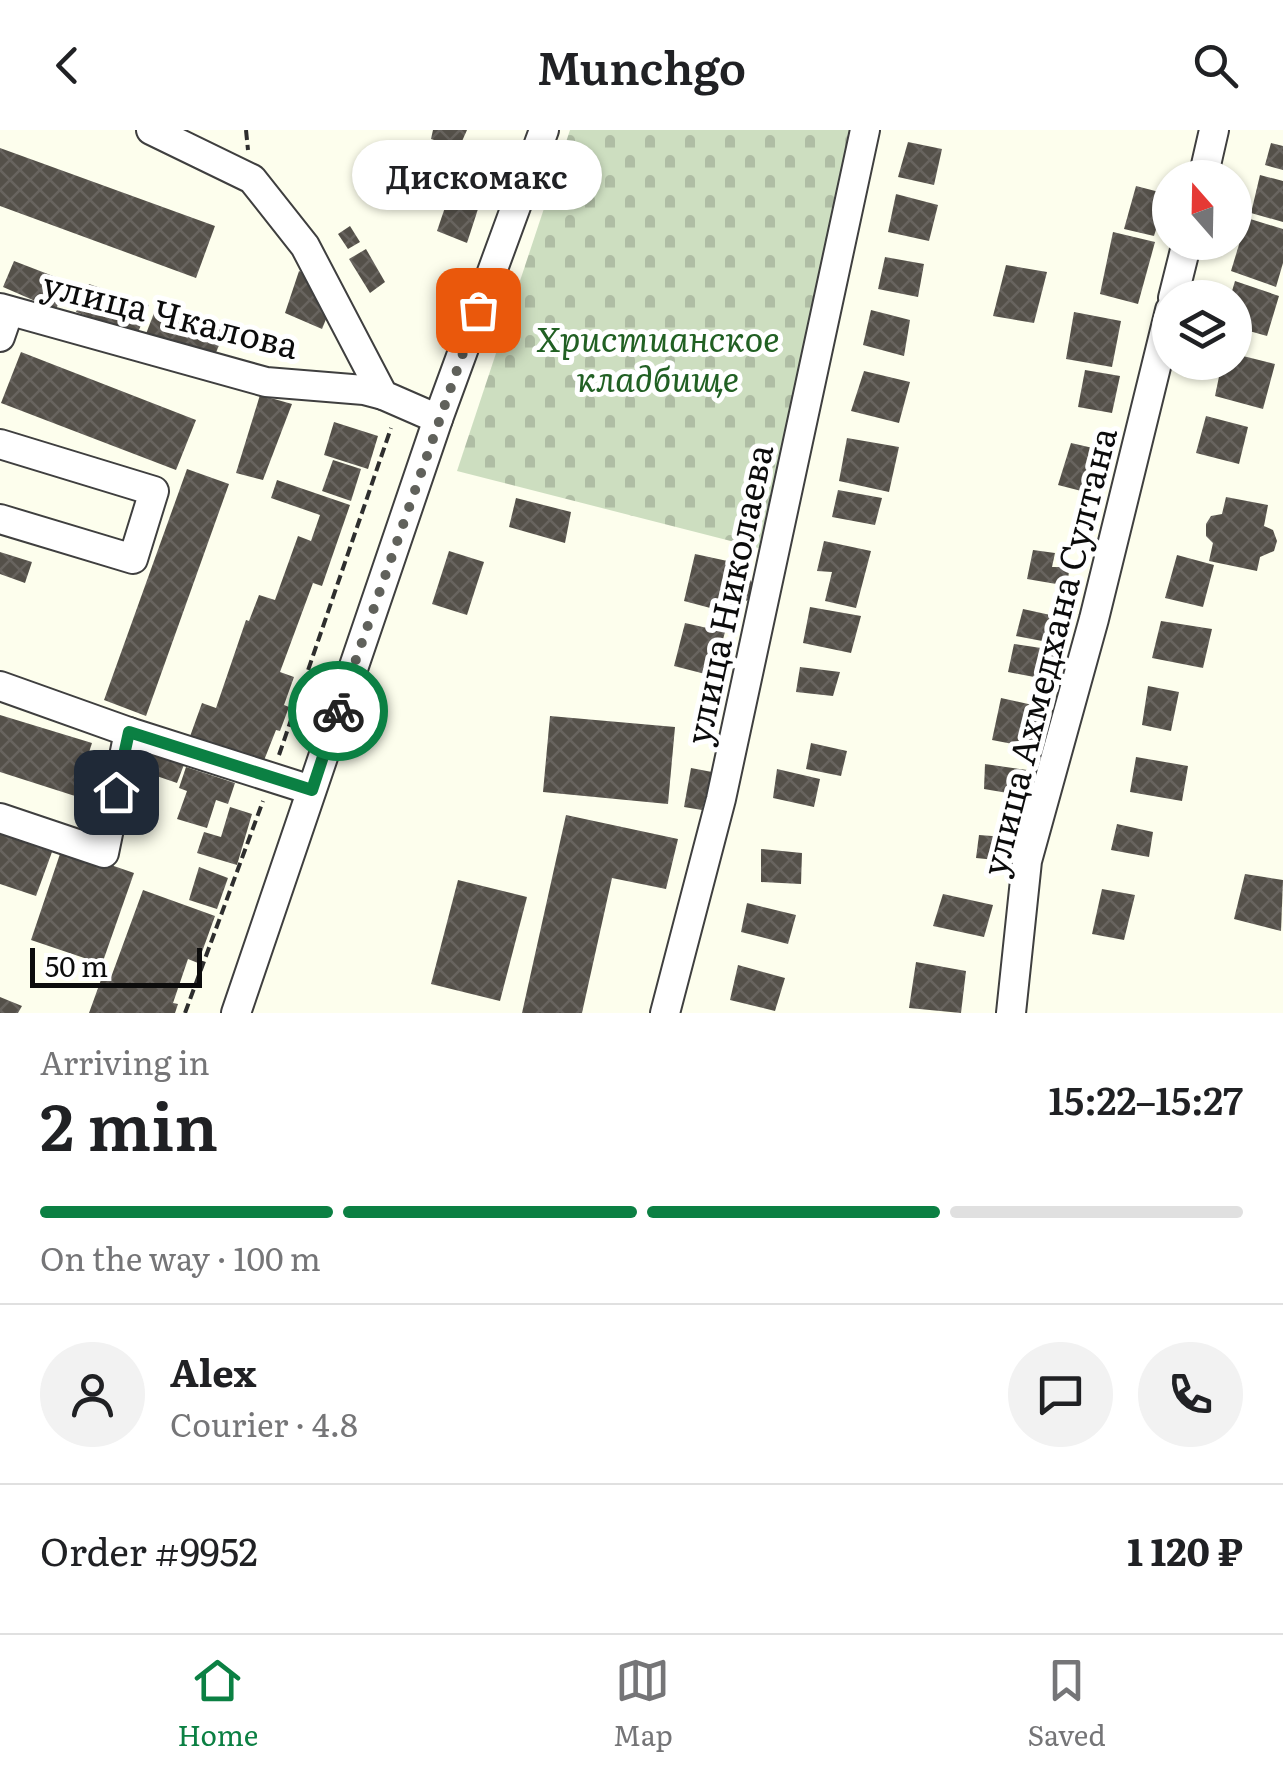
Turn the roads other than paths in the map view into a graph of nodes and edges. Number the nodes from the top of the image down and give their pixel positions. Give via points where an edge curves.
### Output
1 (151, 130) edge
2 (544, 130) edge
3 (865, 130) edge
4 (1214, 130) edge
5 (1207, 160) edge
6 (3, 319) edge
7 (1153, 380) edge
8 (391, 399) junction
9 (438, 419) junction
10 (0, 444) edge
11 (0, 519) edge
12 (0, 686) edge
13 (129, 732) junction
14 (312, 790) junction
15 (0, 818) edge
16 (236, 1013) edge
17 (666, 1013) edge
18 (1011, 1013) edge

1 - 8 street via 252,180 306,246
2 - 9 street
3 - 17 street, улица Николаева via 721,799
4 - 5 street
6 - 8 street, улица Чкалова via 266,382 364,390
7 - 18 street, улица Ахмедхана Султана via 1027,862
8 - 9 street, улица Чкалова
9 - 14 street
10 - 11 street via 154,491 132,559
12 - 13 street
13 - 14 street
13 - 15 street via 104,854
14 - 16 street

